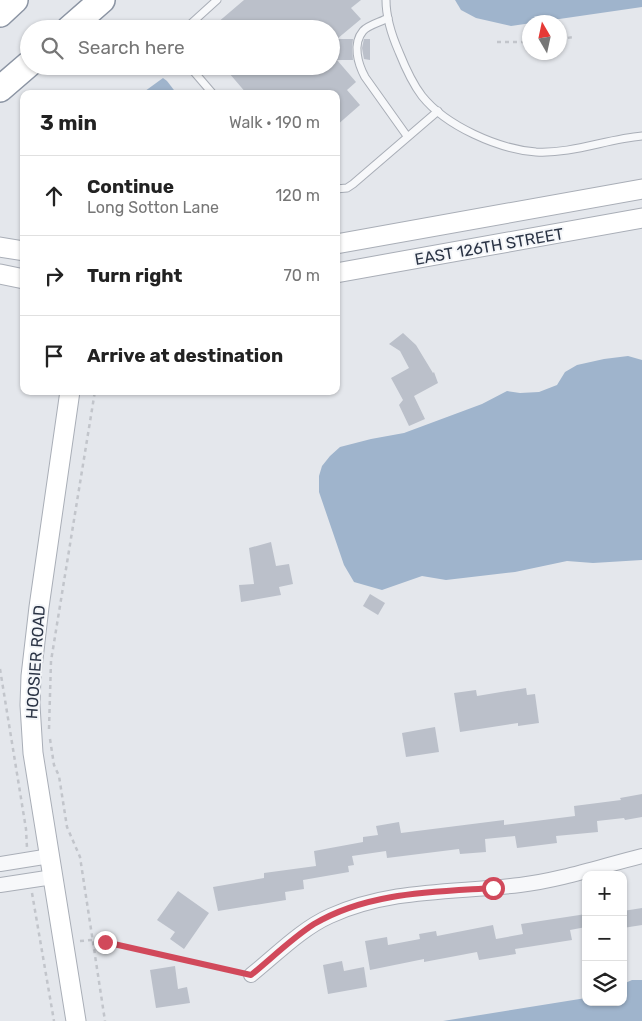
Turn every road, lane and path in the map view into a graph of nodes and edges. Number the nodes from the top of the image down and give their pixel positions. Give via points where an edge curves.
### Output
1 (15, 0) edge
2 (102, 0) edge
3 (217, 0) edge
4 (386, 0) edge
5 (0, 14) edge
6 (388, 18) junction
7 (79, 20) edge
8 (195, 20) edge
9 (574, 37) dead end
10 (567, 38) edge
11 (497, 42) dead end
12 (522, 42) edge
13 (20, 72) edge
14 (197, 75) edge
15 (0, 89) edge
16 (210, 90) edge
17 (438, 111) junction
18 (407, 136) junction
19 (642, 136) edge
20 (340, 189) edge
21 (642, 189) edge
22 (642, 218) edge
23 (340, 243) edge
24 (0, 246) edge
25 (20, 250) edge
26 (340, 272) edge
27 (0, 274) edge
28 (20, 278) edge
29 (69, 395) edge
30 (93, 395) edge
31 (49, 731) dead end
32 (50, 738) dead end
33 (50, 856) junction
34 (642, 856) edge
35 (0, 864) edge
36 (53, 876) junction
37 (0, 886) edge
38 (92, 940) junction
39 (64, 943) junction
40 (251, 975) joint
41 (76, 1021) edge
42 (105, 1021) edge

1 - 5 highway
2 - 7 highway
3 - 8 lane
4 - 6 lane
6 - 17 lane via 409,75 422,96
6 - 18 lane via 363,31 356,46 365,77
9 - 10 path
11 - 12 path
13 - 15 highway
14 - 16 lane
17 - 18 lane
17 - 19 lane via 485,140 537,152
18 - 20 lane via 353,184
21 - 23 main road, EAST 126TH STREET
22 - 26 main road, EAST 126TH STREET
24 - 25 main road
27 - 28 main road
29 - 33 main road, HOOSIER ROAD via 31,676 33,753
30 - 31 path via 51,661
32 - 38 path via 67,827 80,857
33 - 35 street
33 - 36 main road, HOOSIER ROAD
34 - 40 street via 522,885 401,895 360,903 313,925
36 - 37 street
36 - 39 main road, HOOSIER ROAD
38 - 39 path
38 - 40 path
38 - 42 path
39 - 41 main road, HOOSIER ROAD

